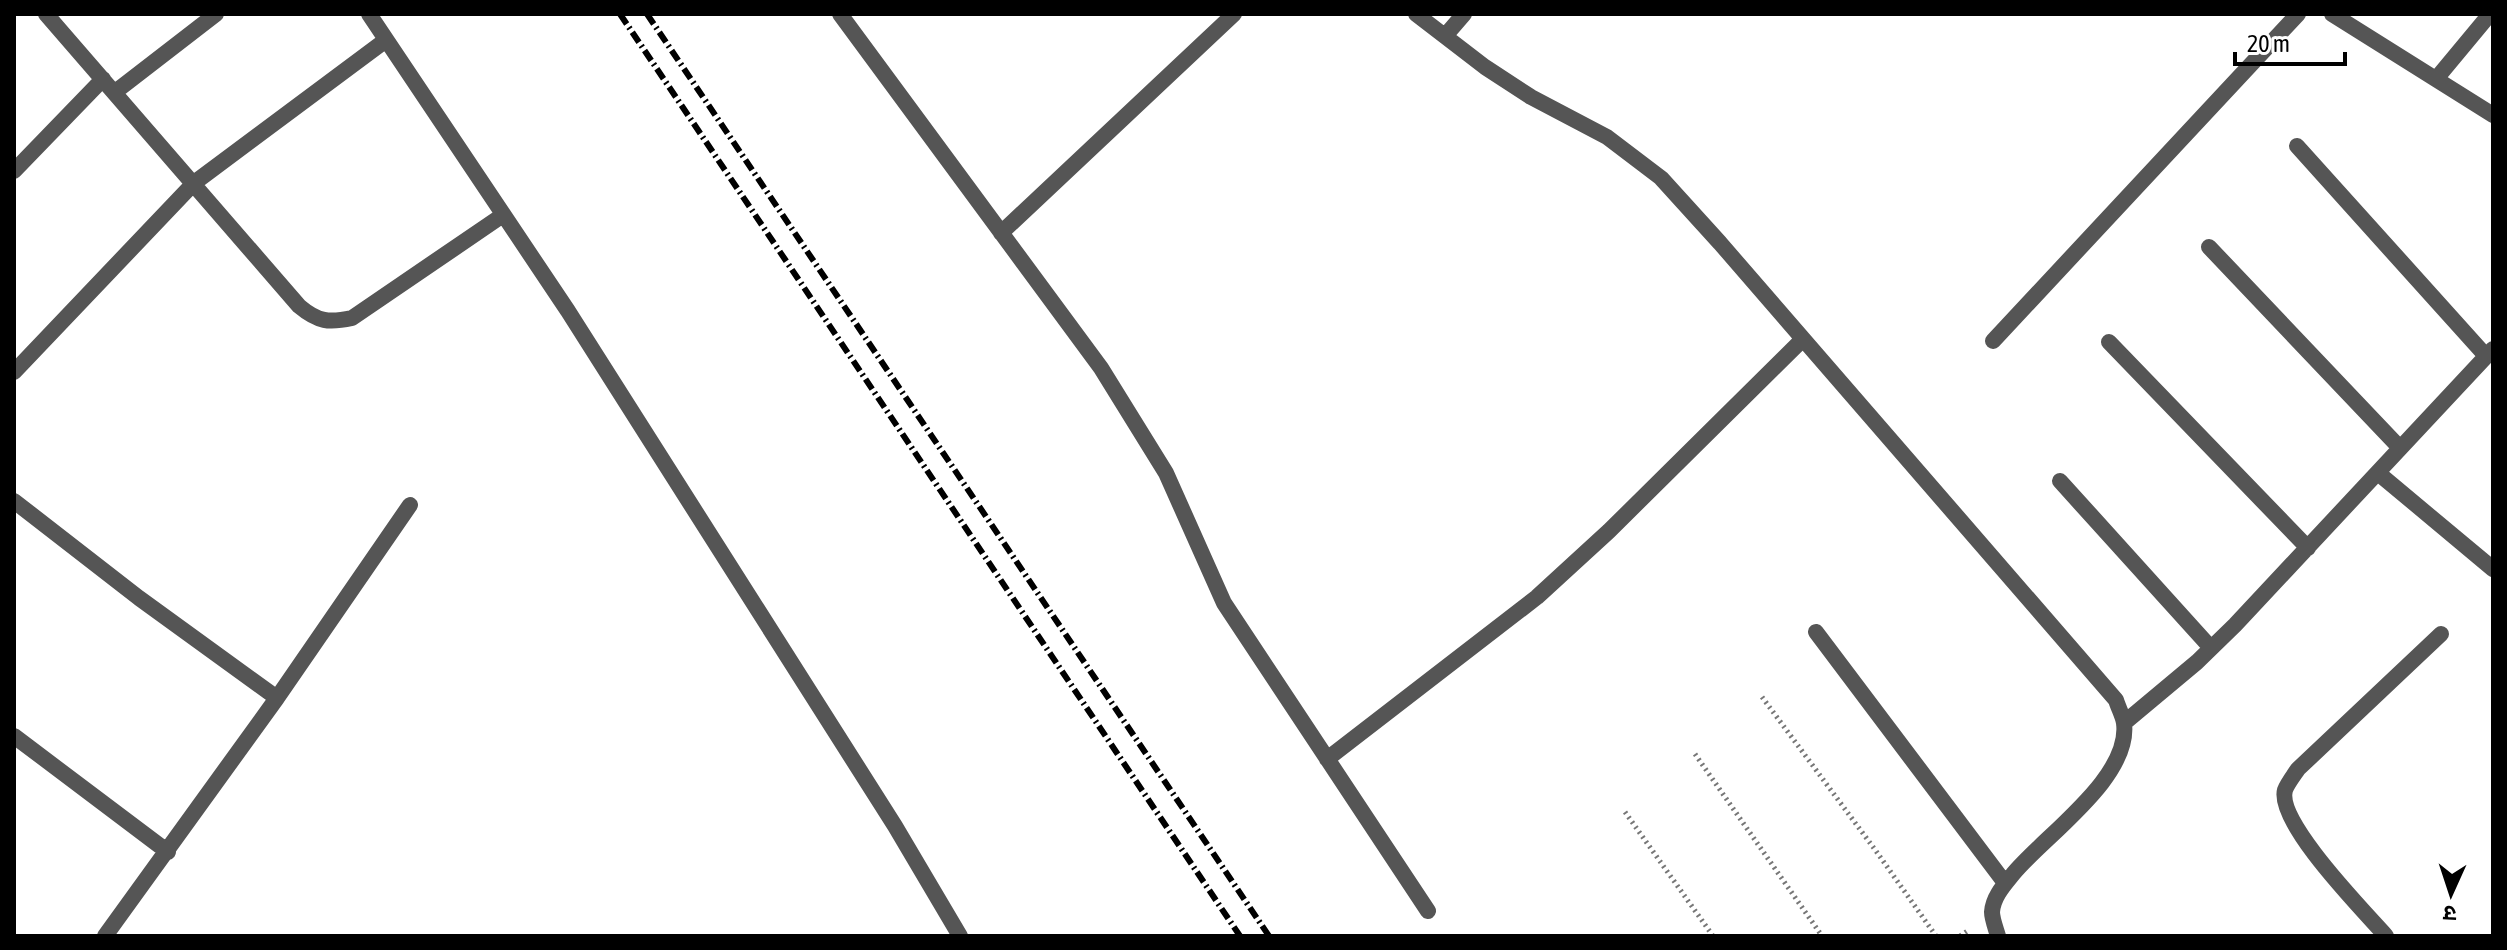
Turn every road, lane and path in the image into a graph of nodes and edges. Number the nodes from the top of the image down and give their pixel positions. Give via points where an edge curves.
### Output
1 (46, 14) edge
2 (216, 14) edge
3 (369, 14) edge
4 (840, 14) edge
5 (1234, 14) edge
6 (1416, 14) edge
7 (1464, 14) edge
8 (2298, 14) edge
9 (2332, 14) edge
10 (2490, 14) edge
11 (1445, 36) junction
12 (386, 40) junction
13 (2436, 79) junction
14 (109, 85) junction
15 (2493, 115) edge
16 (2297, 146) dead end
17 (14, 171) edge
18 (194, 183) junction
19 (503, 215) junction
20 (1001, 233) junction
21 (2209, 247) dead end
22 (1803, 339) junction
23 (1993, 341) dead end
24 (2109, 342) dead end
25 (2490, 352) edge
26 (14, 372) edge
27 (2400, 448) junction
28 (2378, 473) junction
29 (2060, 481) dead end
30 (14, 501) edge
31 (410, 505) dead end
32 (2308, 548) junction
33 (2493, 569) edge
34 (1816, 632) dead end
35 (2441, 634) dead end
36 (2211, 648) junction
37 (1762, 697) dead end
38 (277, 698) junction
39 (2124, 723) junction
40 (14, 736) edge
41 (1695, 754) dead end
42 (1327, 759) junction
43 (1625, 812) dead end
44 (168, 852) junction
45 (2005, 883) junction
46 (1428, 911) dead end
47 (105, 936) edge
48 (960, 936) edge
49 (1713, 936) edge
50 (1822, 936) edge
51 (1936, 936) edge
52 (1998, 936) edge
53 (2386, 936) edge

1 - 14 street
2 - 14 street
3 - 12 street
4 - 20 street
5 - 20 street
6 - 11 street
7 - 11 street
8 - 23 street
9 - 13 street
10 - 13 street
11 - 22 street via 1531,97 1607,137 1661,178
12 - 18 street
12 - 19 street
13 - 15 street
14 - 17 street
14 - 18 street
16 - 25 street
18 - 19 street via 299,306 332,323 352,318
18 - 26 street
19 - 48 street
20 - 42 street via 1101,368 1150,447 1224,603
21 - 27 street
22 - 39 street via 2116,700
22 - 42 street via 1537,597
24 - 32 street
25 - 27 street
27 - 28 street
28 - 32 street
28 - 33 street
29 - 36 street
30 - 38 street
31 - 38 street
32 - 36 street
34 - 45 street
35 - 53 street via 2298,769 2284,791 2287,811 2305,843
36 - 39 street
37 - 51 path
38 - 44 street
39 - 45 street via 2122,747 2109,772
40 - 44 street
41 - 50 path
42 - 46 street
43 - 49 path
44 - 47 street
45 - 52 street via 1992,912

